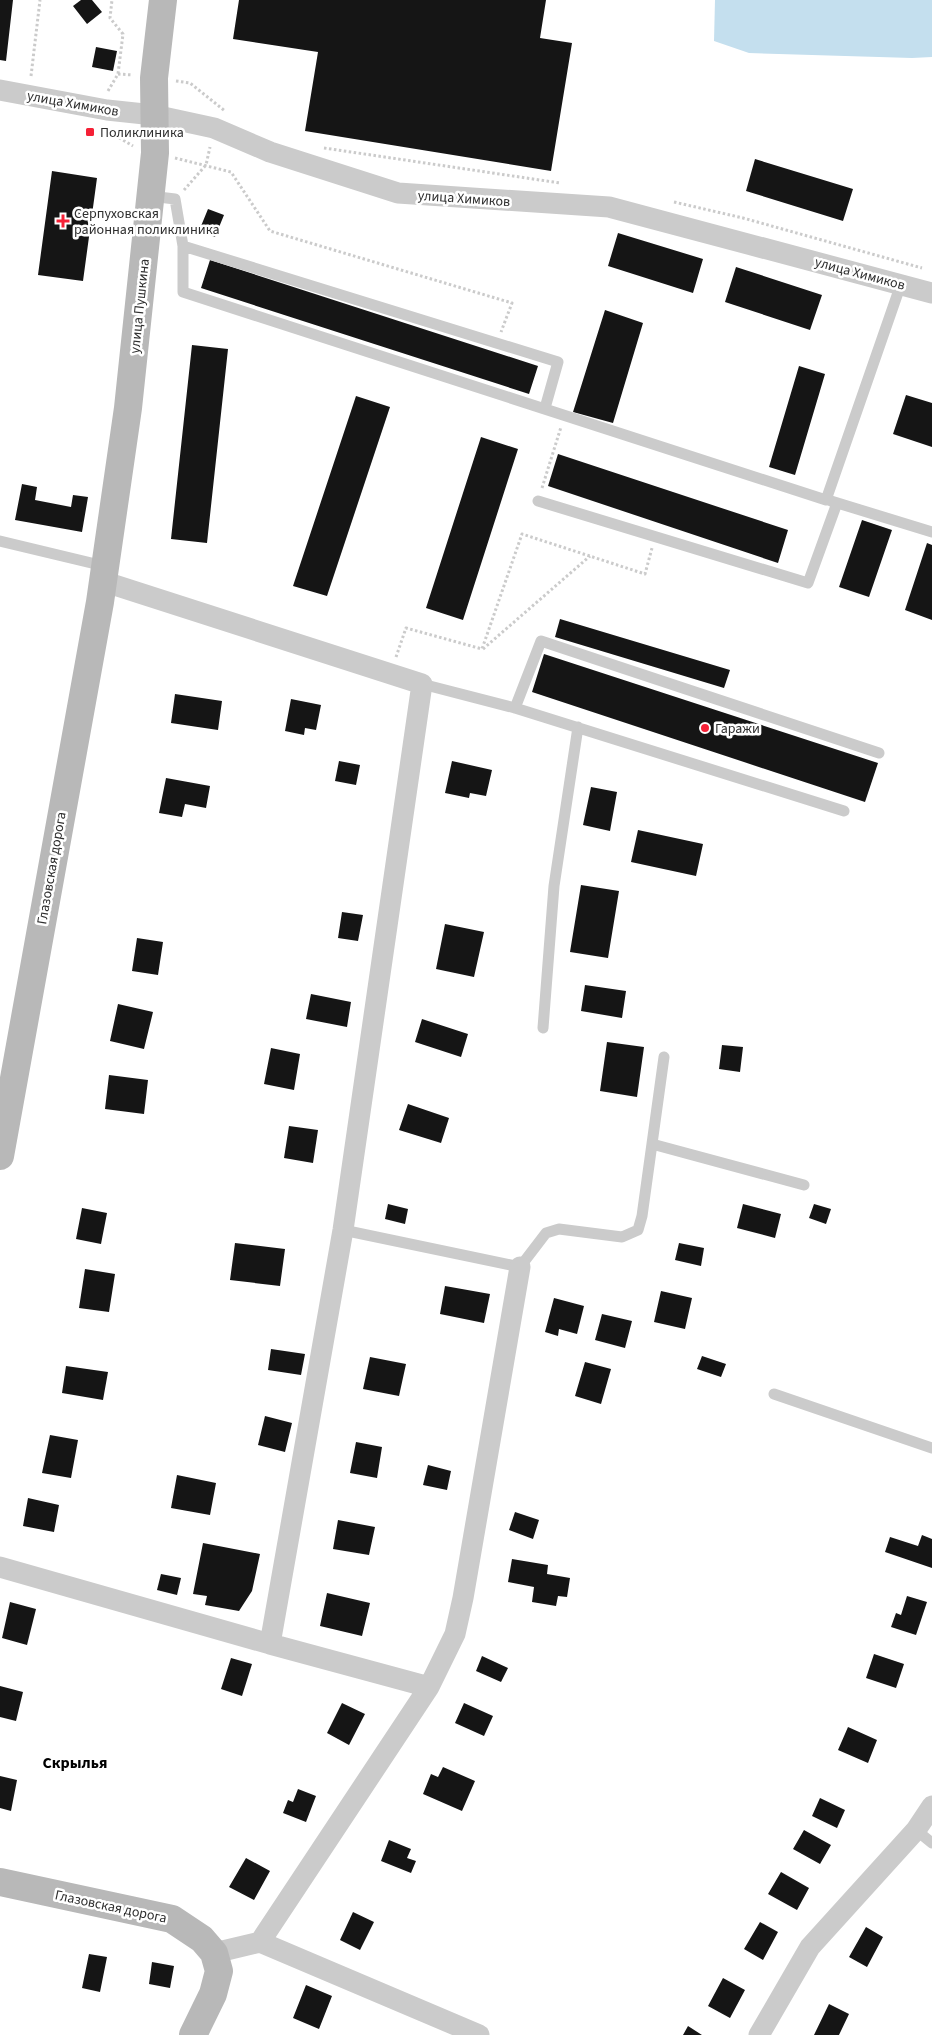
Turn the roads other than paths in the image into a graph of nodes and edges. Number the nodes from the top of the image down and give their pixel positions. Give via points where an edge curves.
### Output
1 (163, 0) edge
2 (0, 90) edge
3 (154, 115) junction
4 (163, 198) junction
5 (183, 246) junction
6 (900, 284) junction
7 (932, 293) edge
8 (545, 408) junction
9 (538, 501) road end
10 (832, 502) junction
11 (932, 532) edge
12 (0, 541) edge
13 (103, 573) junction
14 (422, 684) junction
15 (515, 708) junction
16 (578, 727) junction
17 (879, 753) dead end
18 (844, 810) dead end
19 (543, 1028) dead end
20 (664, 1058) dead end
21 (4, 1103) edge
22 (652, 1144) junction
23 (0, 1156) edge
24 (804, 1185) dead end
25 (343, 1230) junction
26 (520, 1267) junction
27 (774, 1394) dead end
28 (932, 1448) edge
29 (0, 1567) edge
30 (270, 1644) junction
31 (429, 1687) junction
32 (932, 1806) edge
33 (924, 1837) edge
34 (0, 1882) edge
35 (260, 1942) junction
36 (214, 1953) junction
37 (194, 2035) edge
38 (479, 2035) edge
39 (759, 2035) edge

1 - 3 street, улица Пушкина via 154,78
2 - 3 street, улица Химиков via 107,110
3 - 4 street, улица Пушкина via 155,153
3 - 6 street, улица Химиков via 221,120 270,152 398,193 609,207
4 - 5 lane
4 - 13 street, улица Пушкина
5 - 8 lane via 183,292
5 - 8 lane via 558,362
6 - 7 street, улица Химиков
6 - 10 lane
8 - 10 lane
9 - 10 lane via 808,583
10 - 11 lane
12 - 13 lane
13 - 14 street
13 - 21 street, Глазовская дорога
14 - 15 lane
14 - 25 street
15 - 16 lane
15 - 17 lane via 541,641
16 - 18 lane
16 - 19 lane via 554,886
20 - 22 lane
21 - 23 street, Глазовская дорога
22 - 24 lane
22 - 26 lane via 638,1230 622,1237 559,1229 546,1233
25 - 26 lane
25 - 30 street
26 - 31 street via 463,1598 455,1634
27 - 28 lane
29 - 30 street
30 - 31 street
31 - 35 street
32 - 33 street
33 - 39 street via 810,1947
34 - 36 street, Глазовская дорога via 172,1919 202,1939
35 - 36 street
35 - 38 street
36 - 37 street via 219,1971 213,1994

